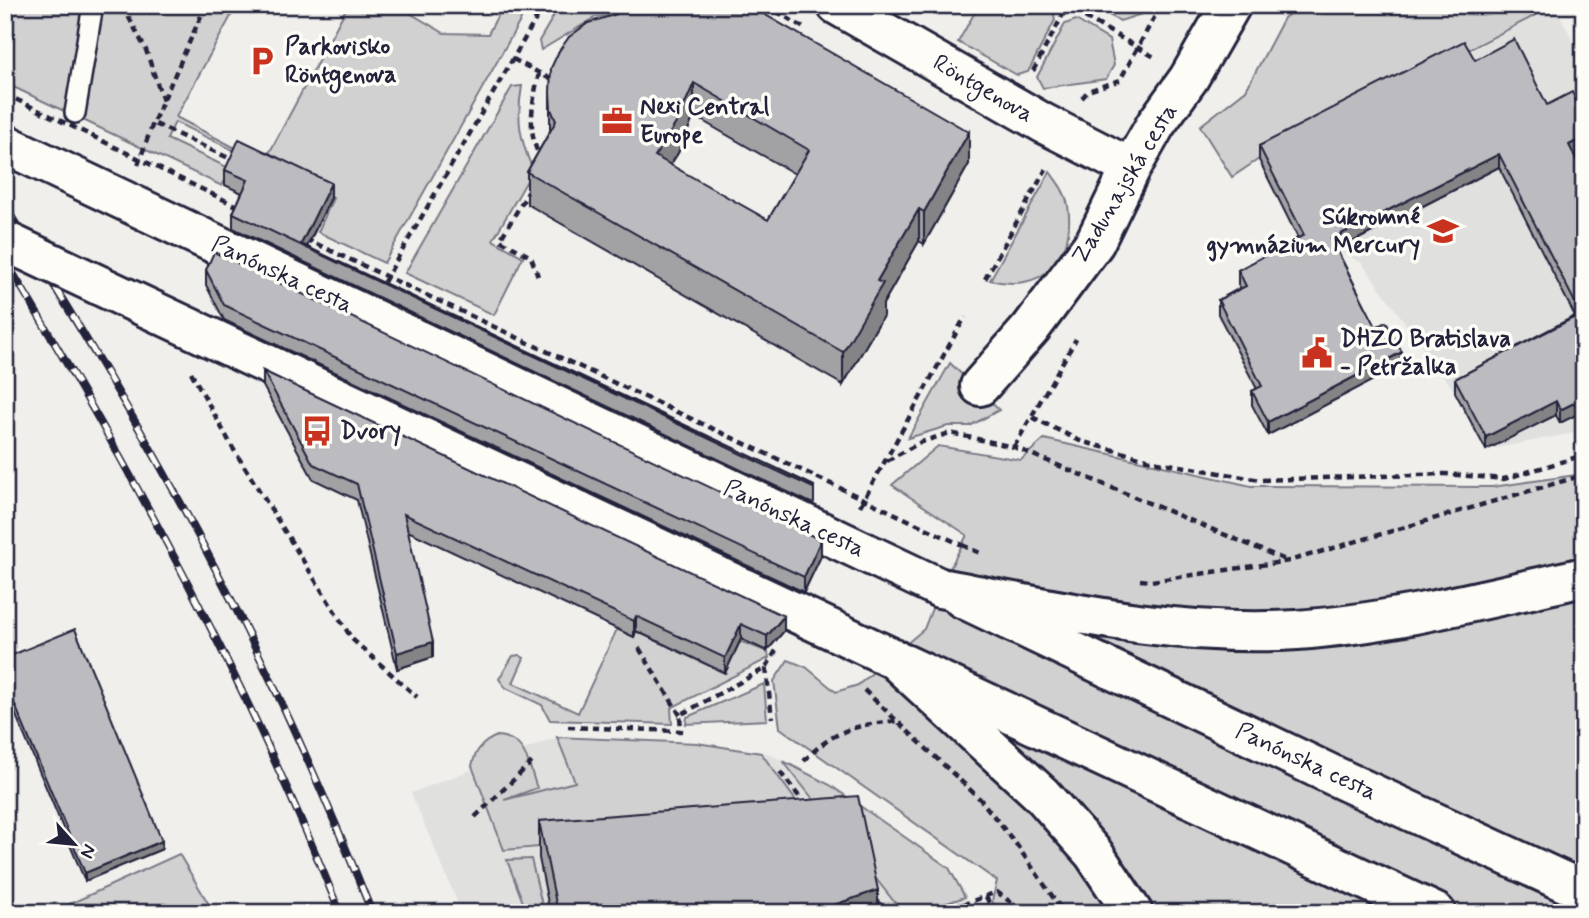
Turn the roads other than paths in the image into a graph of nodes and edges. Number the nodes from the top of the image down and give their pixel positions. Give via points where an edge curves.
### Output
1 (93, 5) edge
2 (837, 5) edge
3 (1231, 5) edge
4 (75, 113) dead end
5 (5, 144) edge
6 (1131, 168) junction
7 (5, 241) edge
8 (980, 386) dead end
9 (1584, 577) edge
10 (940, 588) junction
11 (892, 658) junction
12 (1584, 891) edge
13 (1133, 913) edge
14 (1436, 913) edge

1 - 4 lane
2 - 6 main road, Röntgenova
3 - 6 main road, Zadunajská cesta
5 - 10 main road, Panónska cesta, bridge
6 - 8 main road, Zadunajská cesta via 1095,242 1031,328
7 - 11 main road, bridge
9 - 10 main road via 1394,618 1253,631 1110,620
10 - 12 main road, Panónska cesta
11 - 13 main road via 1042,795 1094,854
11 - 14 main road

